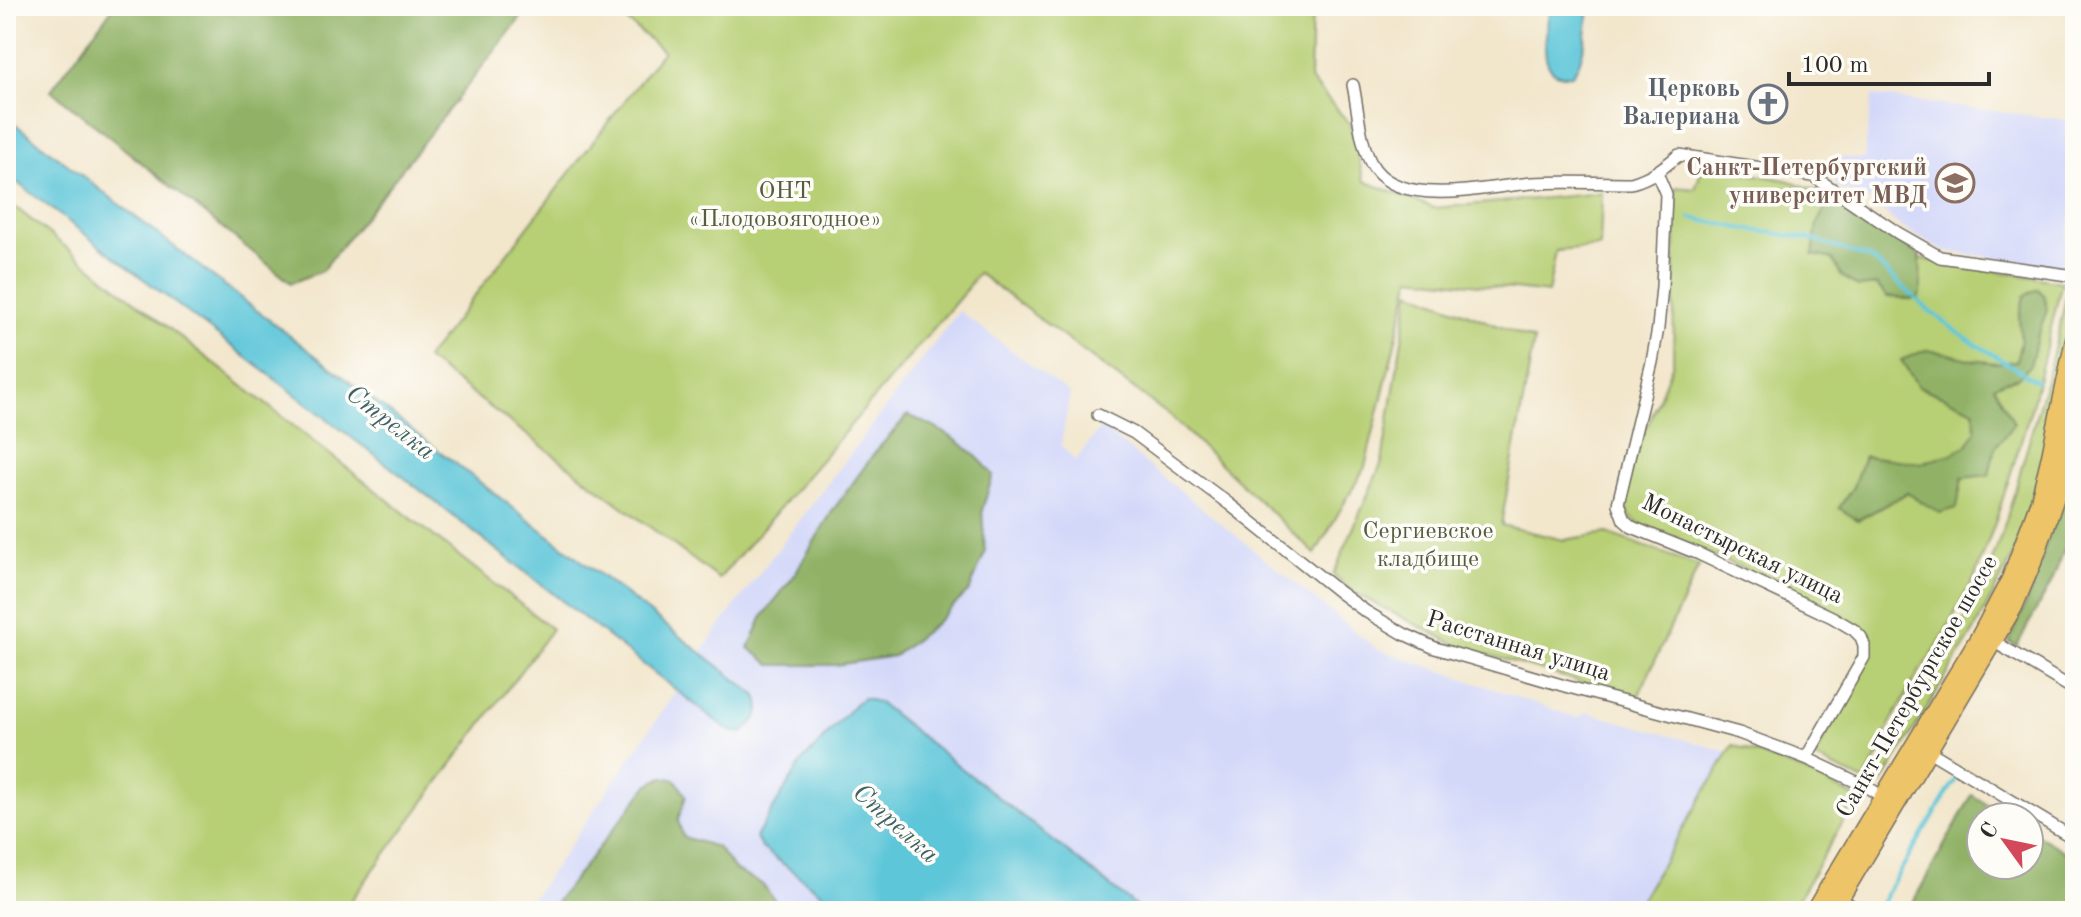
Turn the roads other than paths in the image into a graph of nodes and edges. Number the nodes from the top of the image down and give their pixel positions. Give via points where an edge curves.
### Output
1 (1353, 85) dead end
2 (1657, 173) junction
3 (2075, 276) edge
4 (2075, 339) edge
5 (1098, 415) dead end
6 (2075, 424) edge
7 (1993, 641) junction
8 (2075, 690) edge
9 (1927, 750) junction
10 (1806, 758) junction
11 (1883, 797) junction
12 (2075, 839) edge
13 (1836, 905) edge
14 (1815, 911) edge
15 (1861, 911) edge

1 - 2 street via 1371,164 1387,182 1406,188 1463,193 1533,183 1631,183
2 - 3 street via 1679,155 1813,176 1940,257
2 - 10 street, Монастырская улица via 1666,194 1658,328 1620,513 1639,531 1832,617 1861,637 1864,657
4 - 11 main road, Санкт-Петербургское шоссе via 2040,501 2011,579
5 - 10 street, Расстанная улица via 1134,433 1339,592 1404,634 1435,648 1739,733
6 - 7 main road, Санкт-Петербургское шоссе via 2036,553
7 - 8 street
7 - 9 main road, Санкт-Петербургское шоссе
9 - 12 street
9 - 13 main road, Санкт-Петербургское шоссе
10 - 11 street, Расстанная улица
11 - 14 main road, Санкт-Петербургское шоссе
13 - 15 street

